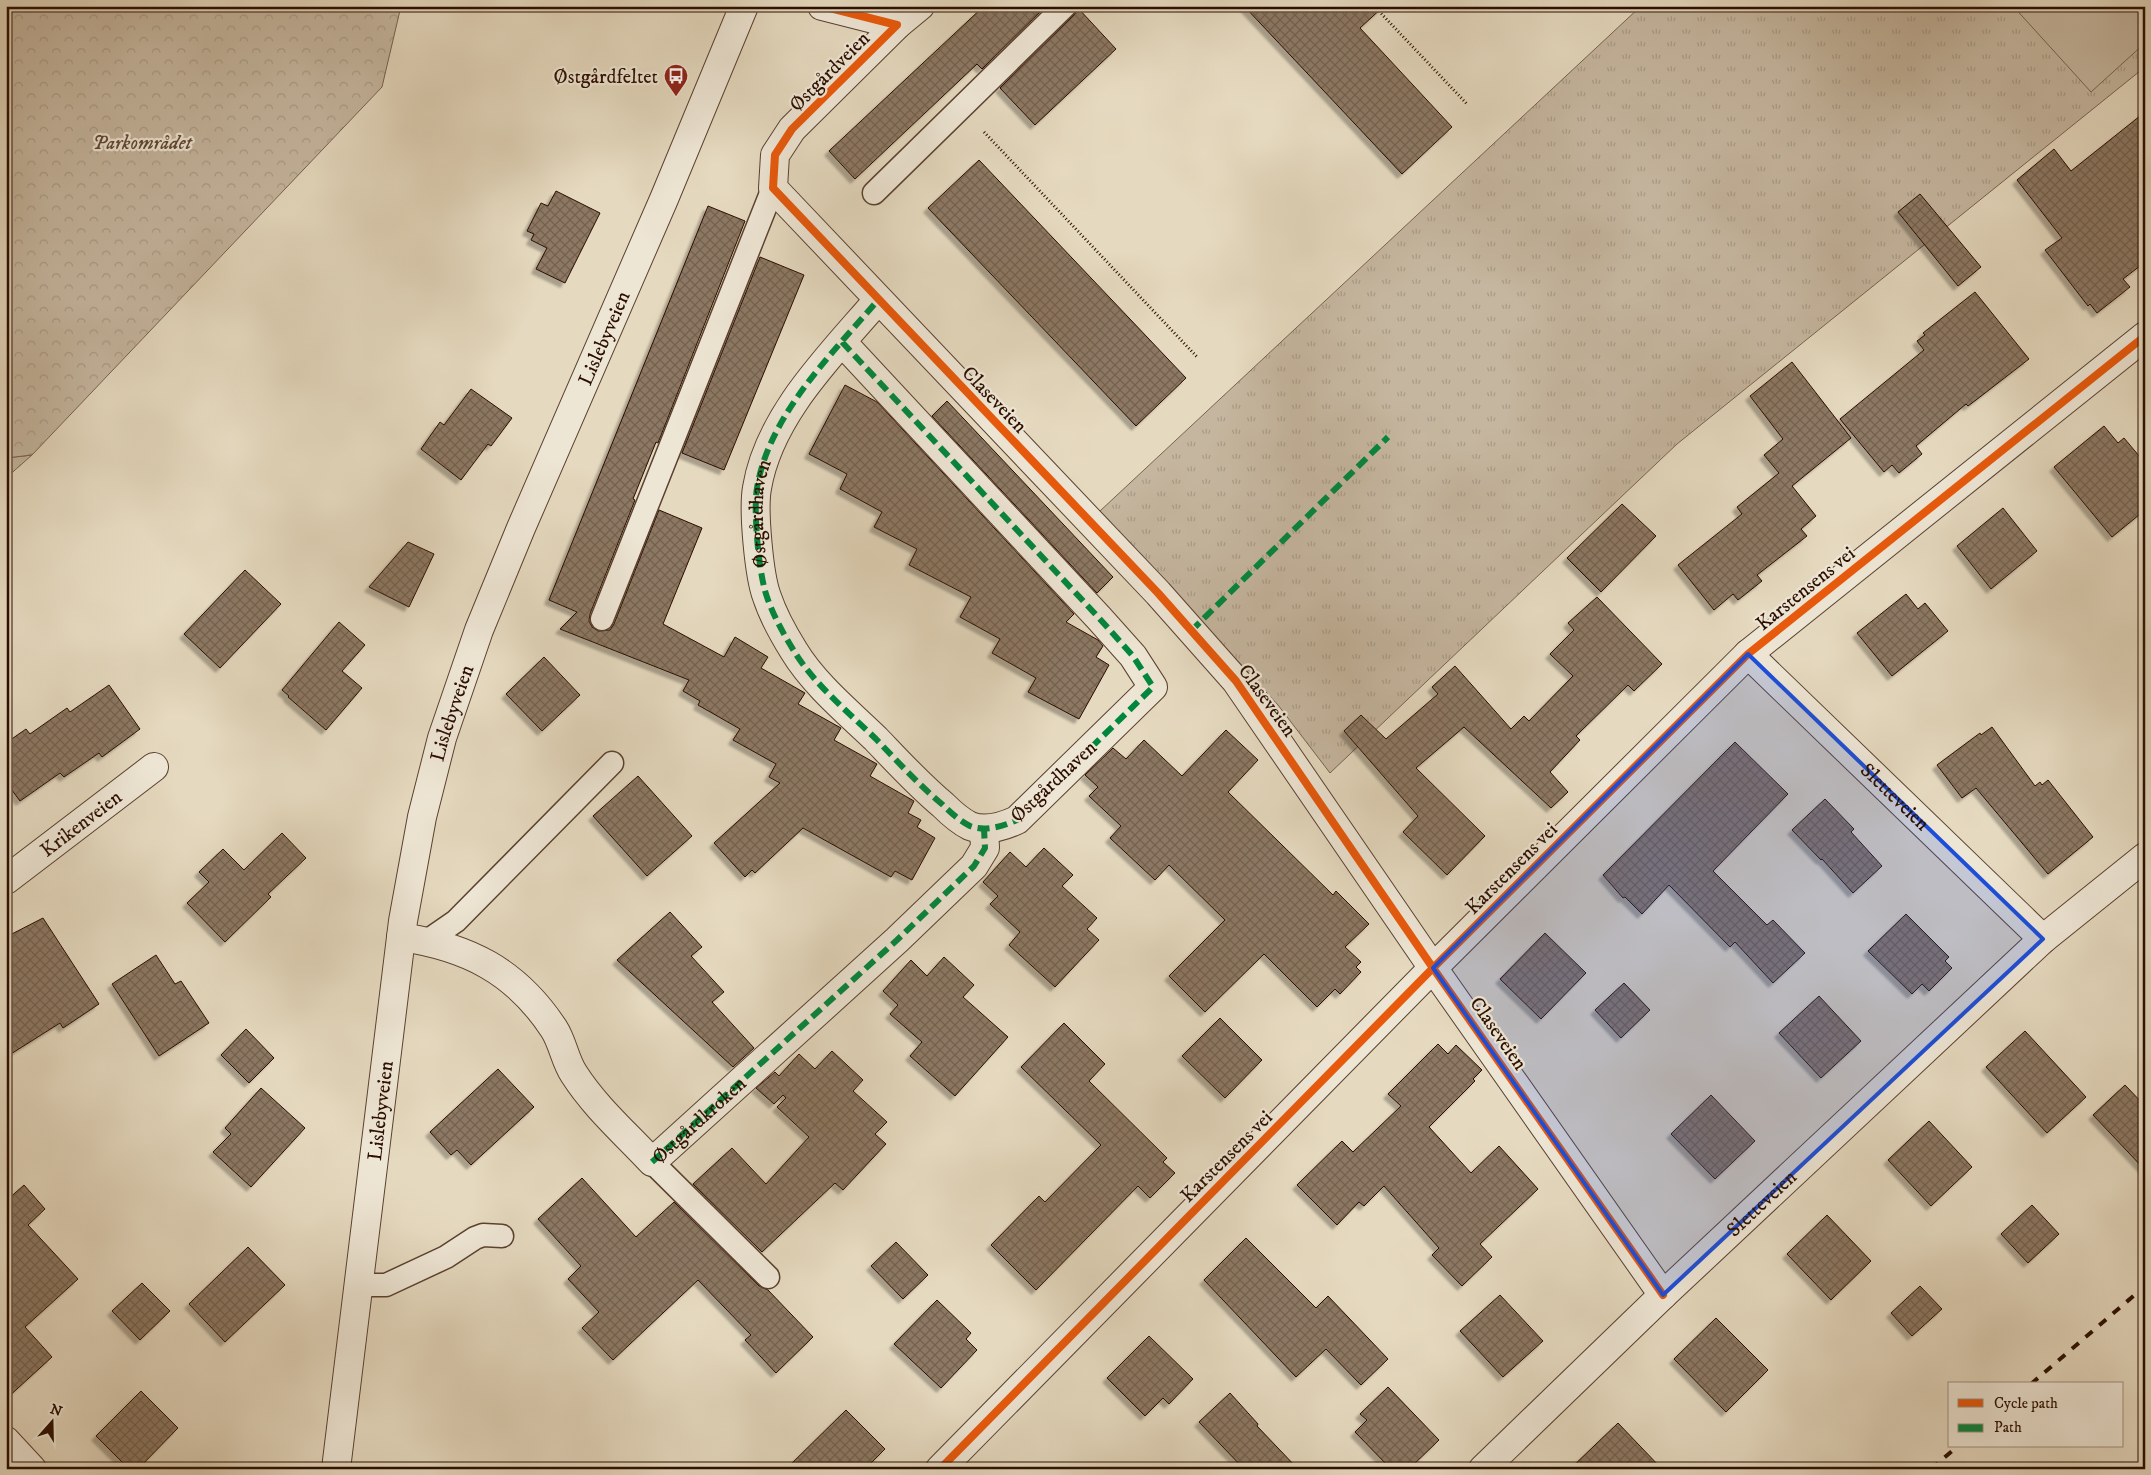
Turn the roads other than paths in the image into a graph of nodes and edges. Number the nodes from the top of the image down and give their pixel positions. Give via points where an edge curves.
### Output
1 (744, 6) edge
2 (822, 6) edge
3 (920, 6) edge
4 (1065, 6) edge
5 (898, 25) junction
6 (773, 188) junction
7 (874, 193) dead end
8 (878, 300) junction
9 (2145, 336) edge
10 (842, 342) junction
11 (602, 619) dead end
12 (1748, 654) junction
13 (612, 763) dead end
14 (154, 767) dead end
15 (984, 829) junction
16 (2145, 857) edge
17 (6, 880) edge
18 (414, 939) junction
19 (2043, 939) junction
20 (1433, 968) junction
21 (652, 1162) junction
22 (502, 1236) dead end
23 (768, 1277) dead end
24 (358, 1285) junction
25 (1663, 1294) junction
26 (6, 1441) edge
27 (32, 1469) edge
28 (336, 1469) edge
29 (940, 1469) edge
30 (1483, 1469) edge

1 - 18 street, Lislebyveien via 479,630 442,738 422,817
2 - 5 street, Østgårdveien
3 - 5 street, Østgårdveien
4 - 7 lane
5 - 6 street, Østgårdveien via 792,130 775,155
6 - 8 street, Claseveien
6 - 11 lane
8 - 10 street, Østgårdhaven
8 - 20 street, Claseveien via 1158,593 1236,681
9 - 12 street, Karstensens vei
10 - 15 street, Østgårdhaven via 783,418 760,474 756,491 762,582 794,651 814,677 929,793 960,820
10 - 15 street, Østgårdhaven via 1099,618 1133,656 1153,687 1018,820 1006,826
12 - 19 street, Sletteveien
12 - 20 street, Karstensens vei
13 - 18 lane via 456,921
14 - 17 street, Krikenveien
15 - 21 street, Østgårdkroken via 985,848 974,866
16 - 19 street, Sletteveien
18 - 21 street, Østgårdkroken via 456,949 483,961 535,1003 555,1032 574,1074
18 - 24 street, Lislebyveien
19 - 25 street, Sletteveien
20 - 25 street, Claseveien
20 - 29 street, Karstensens vei
21 - 23 lane
22 - 24 lane via 475,1238 446,1257 386,1285
24 - 28 street, Lislebyveien
25 - 30 street, Sletteveien
26 - 27 street

